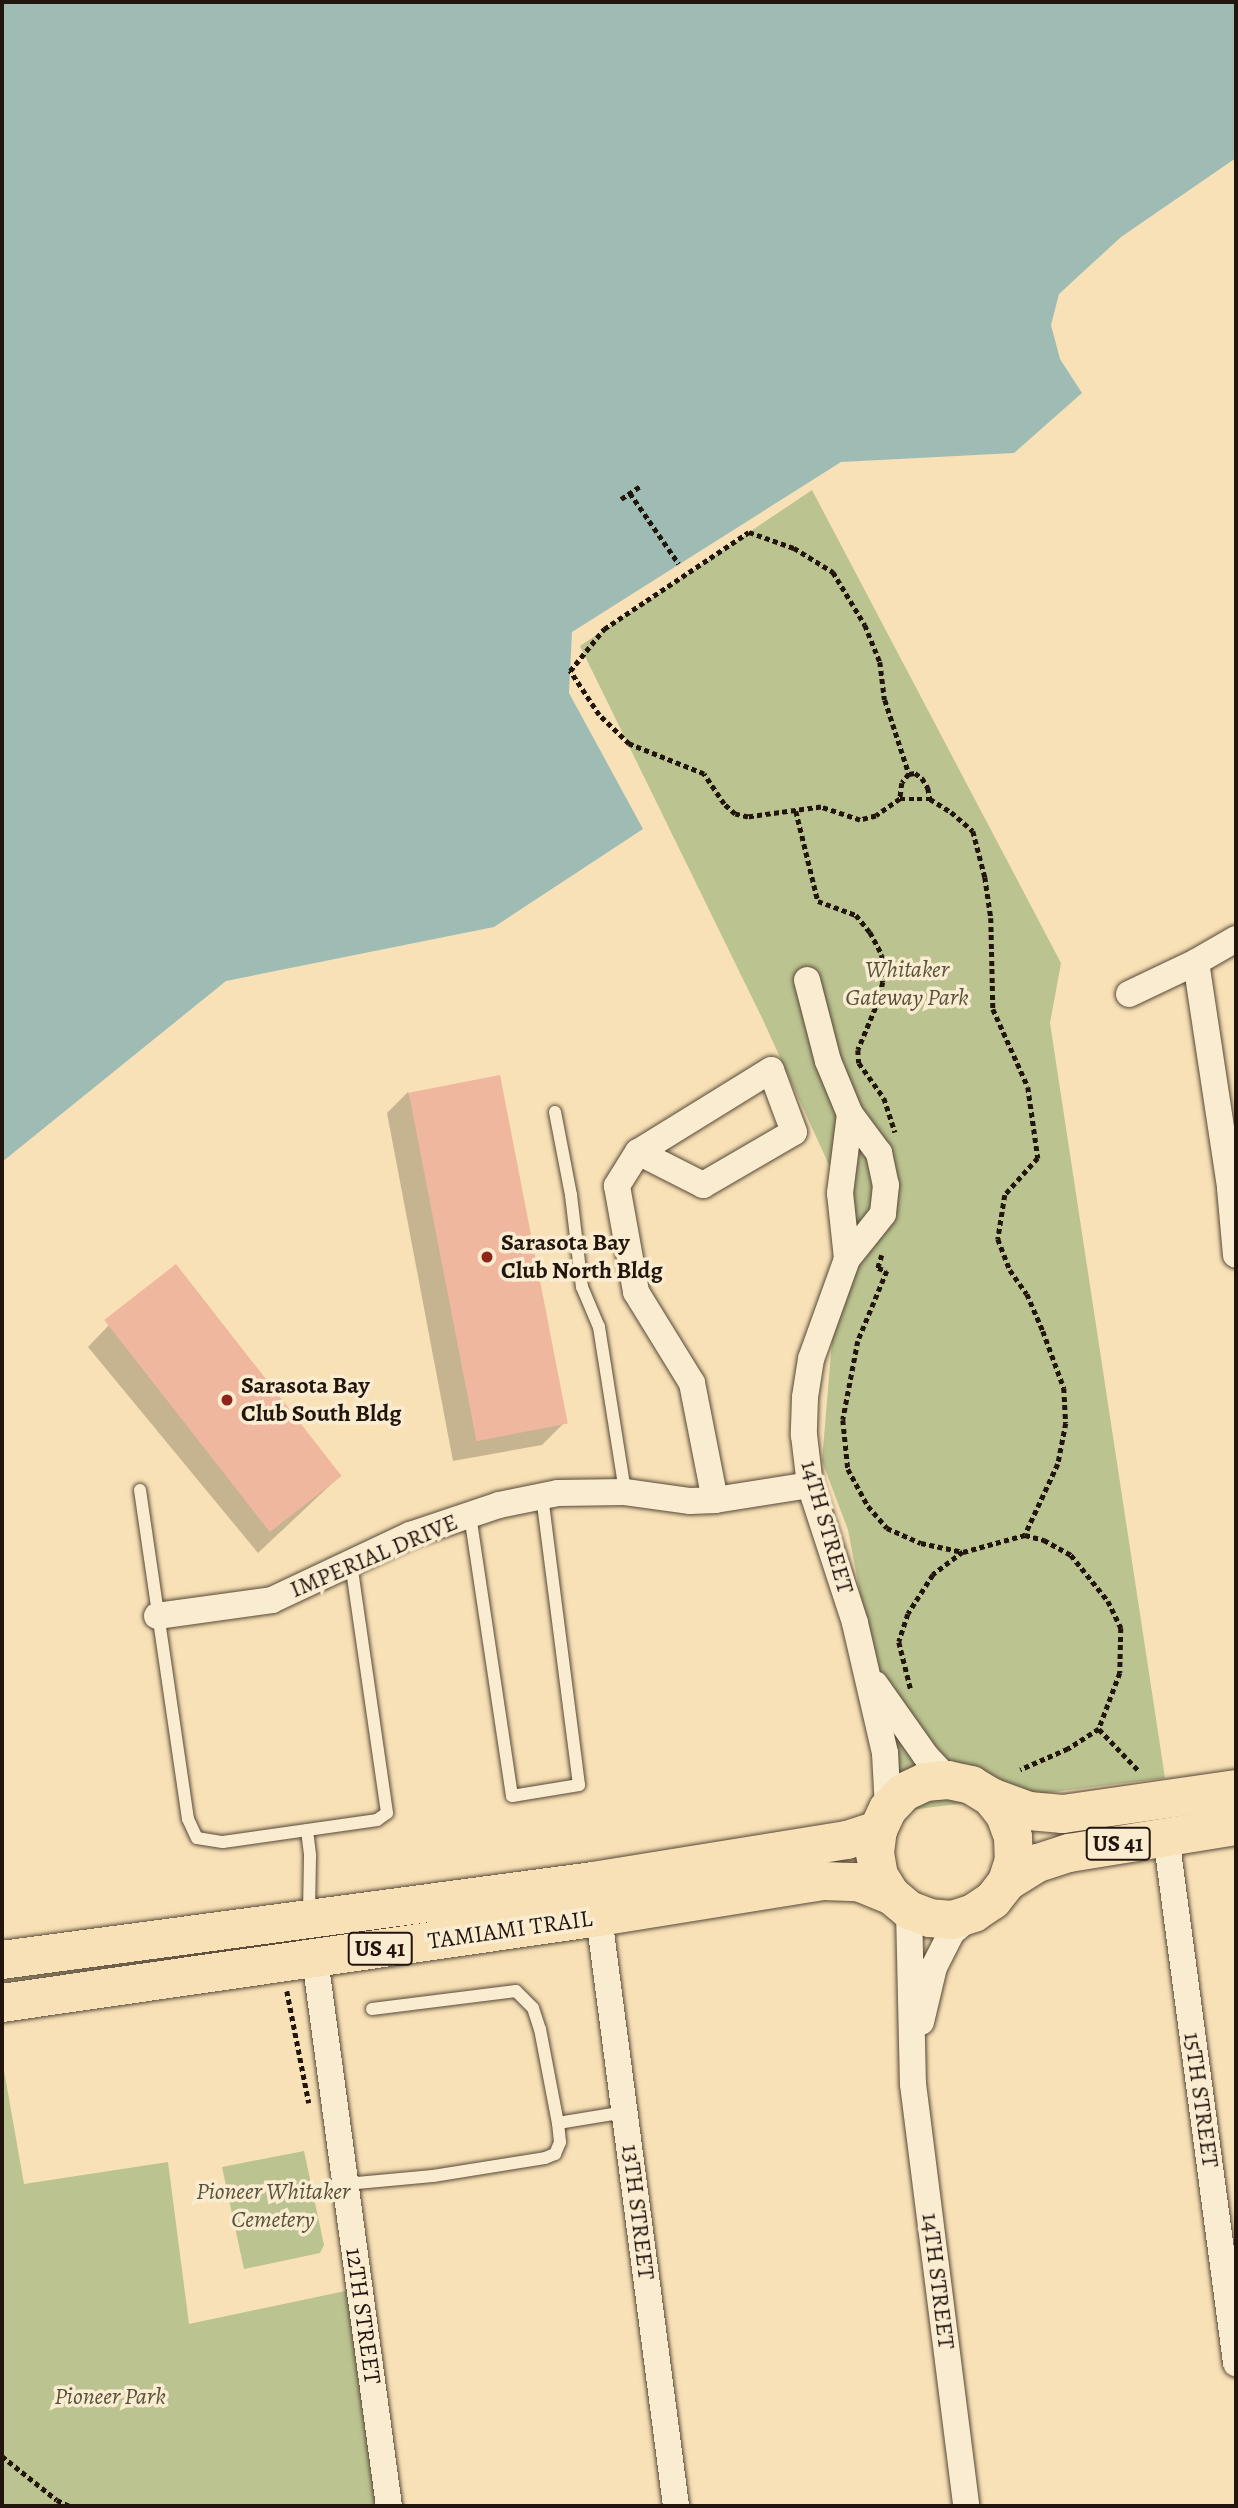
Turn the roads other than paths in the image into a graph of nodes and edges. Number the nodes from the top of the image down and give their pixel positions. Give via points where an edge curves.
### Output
1 (1236, 939) edge
2 (1196, 962) junction
3 (807, 980) dead end
4 (1129, 994) dead end
5 (555, 1112) dead end
6 (850, 1114) junction
7 (638, 1152) junction
8 (1236, 1255) edge
9 (847, 1259) junction
10 (810, 1485) junction
11 (140, 1490) dead end
12 (625, 1492) junction
13 (542, 1497) junction
14 (715, 1500) junction
15 (470, 1515) junction
16 (351, 1563) junction
17 (157, 1616) junction
18 (868, 1674) junction
19 (948, 1780) junction
20 (1236, 1788) edge
21 (990, 1797) junction
22 (1236, 1812) edge
23 (883, 1819) junction
24 (1236, 1826) edge
25 (306, 1830) junction
26 (1166, 1836) junction
27 (1007, 1882) junction
28 (900, 1903) junction
29 (974, 1913) junction
30 (599, 1917) junction
31 (309, 1918) junction
32 (315, 1959) junction
33 (2, 1960) edge
34 (2, 2003) edge
35 (372, 2009) dead end
36 (913, 2055) junction
37 (625, 2112) junction
38 (558, 2123) junction
39 (346, 2185) junction
40 (1236, 2363) edge
41 (389, 2506) edge
42 (676, 2506) edge
43 (966, 2506) edge

1 - 2 street
2 - 4 street
2 - 8 street
3 - 6 street, 14TH STREET via 822,1044
5 - 12 lane via 582,1287 599,1327
6 - 9 street, 14TH STREET via 840,1193
6 - 9 street, 14TH STREET via 879,1153 886,1204 878,1222
7 - 7 street via 771,1070 794,1132 703,1185
7 - 14 street via 617,1186 636,1292 692,1382
9 - 10 street, 14TH STREET via 807,1379 804,1435
10 - 14 street, IMPERIAL DRIVE
10 - 18 street, 14TH STREET
11 - 17 lane
12 - 13 street, IMPERIAL DRIVE
12 - 14 street, IMPERIAL DRIVE
13 - 15 street, IMPERIAL DRIVE
13 - 15 lane via 579,1786 512,1796
15 - 16 street, IMPERIAL DRIVE via 410,1535
16 - 17 street, IMPERIAL DRIVE via 272,1600
16 - 25 lane via 387,1812 377,1820
17 - 25 lane via 188,1819 197,1839 223,1842
18 - 19 street, 14TH STREET
18 - 23 street, 14TH STREET via 886,1753
19 - 21 main road, US 41 via 971,1785
19 - 23 main road, TAMIAMI TRAIL / US 41 via 925,1782 904,1793
20 - 21 main road, US 41 via 1063,1814 1029,1811
21 - 27 main road via 1005,1815 1013,1837 1014,1860
22 - 26 main road via 1187,1818
23 - 28 main road via 875,1853 879,1875
23 - 31 main road, TAMIAMI TRAIL / US 41 via 847,1840 606,1879
24 - 26 main road, US 41
25 - 31 lane
26 - 27 main road, US 41 via 1069,1853 1038,1863
26 - 40 street, 15TH STREET
27 - 29 main road, US 41 via 993,1900
28 - 29 main road, TAMIAMI TRAIL / US 41 via 930,1918 952,1920
28 - 30 main road, TAMIAMI TRAIL / US 41 via 858,1882 823,1881
28 - 36 street, 14TH STREET
29 - 36 street, 14TH STREET via 952,1932 934,1967
30 - 32 main road, TAMIAMI TRAIL / US 41
30 - 37 street, 13TH STREET
31 - 33 main road, TAMIAMI TRAIL / US 41
32 - 34 main road, TAMIAMI TRAIL / US 41
32 - 39 street, 12TH STREET
35 - 38 lane via 516,1991 533,2008 540,2029
36 - 43 street, 14TH STREET
37 - 38 lane
37 - 42 street, 13TH STREET
38 - 39 lane via 560,2142 555,2154 545,2158
39 - 41 street, 12TH STREET

